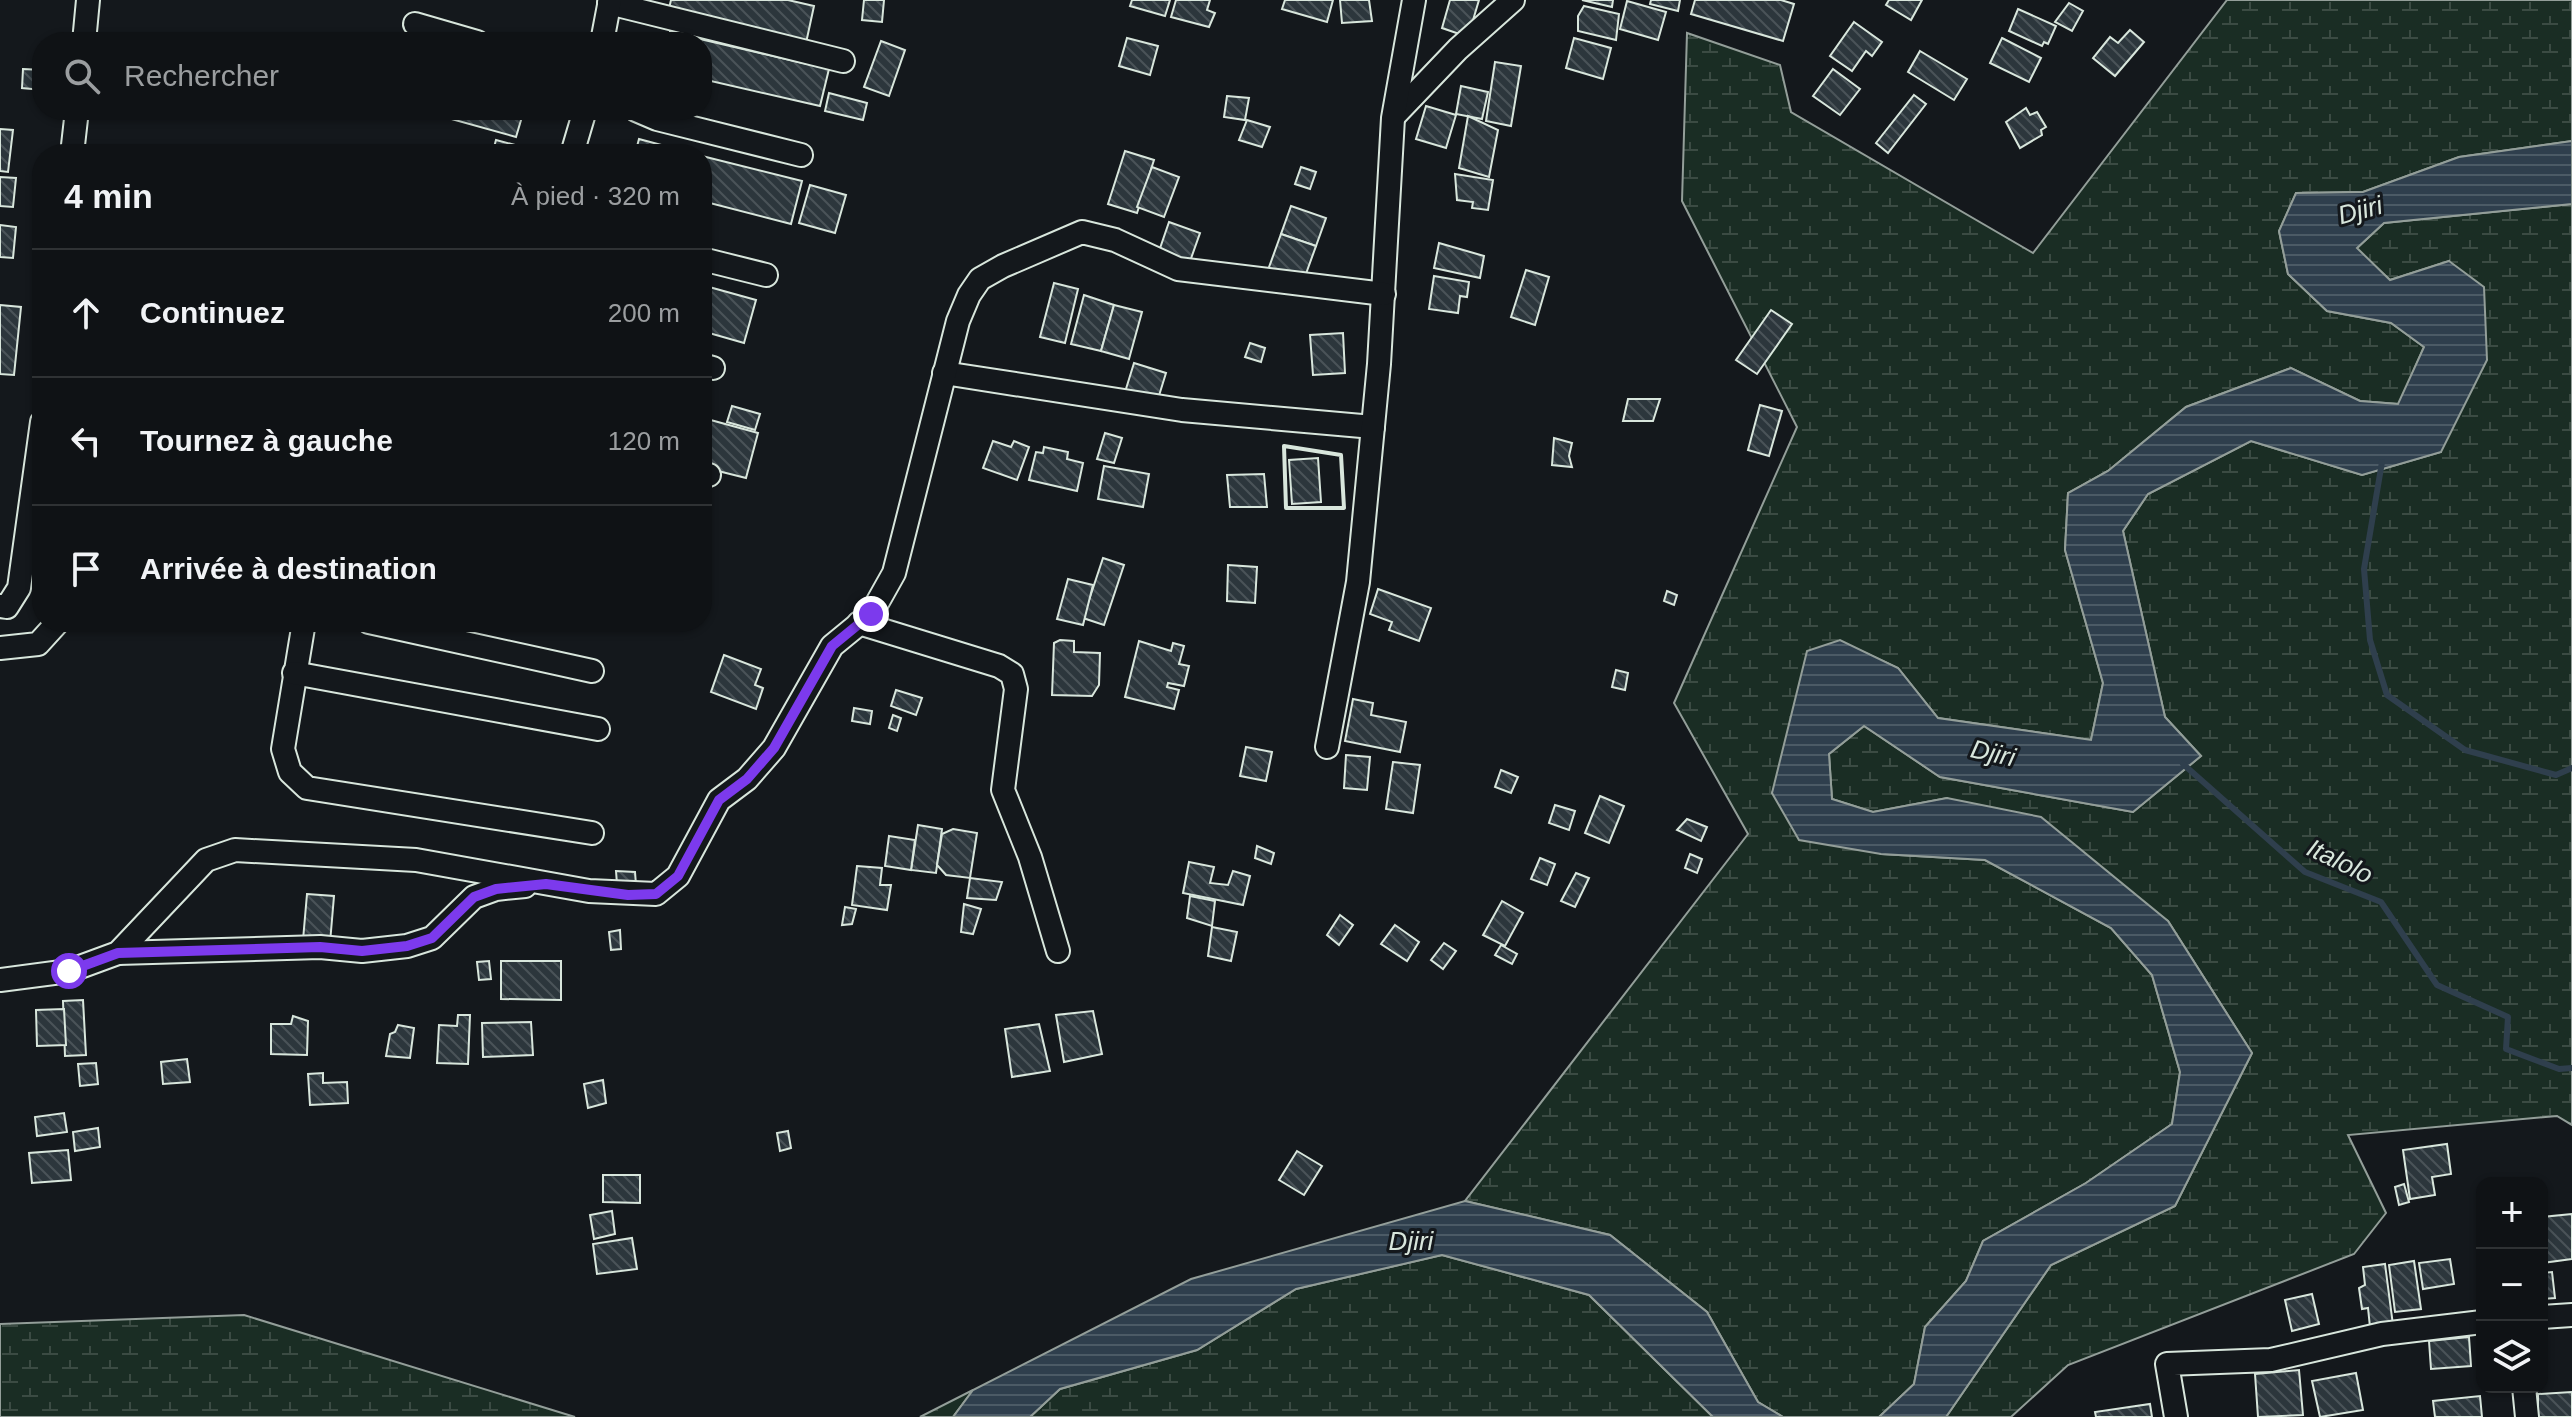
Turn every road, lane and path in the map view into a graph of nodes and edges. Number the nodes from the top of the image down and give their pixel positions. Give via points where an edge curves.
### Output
1 (88, 0) edge
2 (1414, 0) edge
3 (1513, 0) edge
4 (610, 2) edge
5 (415, 24) dead end
6 (85, 32) edge
7 (443, 32) edge
8 (604, 32) edge
9 (843, 61) dead end
10 (1393, 118) junction
11 (76, 120) edge
12 (582, 120) edge
13 (661, 120) edge
14 (73, 144) edge
15 (575, 144) edge
16 (801, 155) dead end
17 (712, 262) edge
18 (766, 275) dead end
19 (1384, 294) junction
20 (944, 373) junction
21 (1373, 427) junction
22 (32, 494) edge
23 (0, 606) edge
24 (859, 623) junction
25 (49, 632) edge
26 (302, 632) edge
27 (415, 632) edge
28 (0, 648) edge
29 (592, 671) dead end
30 (294, 673) junction
31 (598, 729) dead end
32 (1327, 747) dead end
33 (592, 833) dead end
34 (546, 884) junction
35 (1058, 951) dead end
36 (118, 953) junction
37 (0, 980) edge
38 (2572, 1315) edge
39 (2548, 1317) edge
40 (2476, 1323) edge
41 (2525, 1393) edge
42 (2176, 1417) edge
43 (2527, 1417) edge

1 - 6 street
2 - 10 street
3 - 10 street
4 - 8 street
4 - 9 street
5 - 7 street
10 - 19 street
11 - 14 street
12 - 15 street
13 - 16 street
17 - 18 street
19 - 20 street via 1178,269 1115,240 1082,232 980,279 958,321
19 - 21 street
20 - 21 street via 1182,410
20 - 24 street via 894,573 885,595
21 - 32 street via 1358,582
22 - 23 street via 19,588 7,607
24 - 34 street via 832,646 774,748 719,800 678,876 656,894
24 - 35 street via 1012,674 1016,689 1003,790
25 - 28 street via 38,644
26 - 30 street
27 - 29 street
30 - 31 street
30 - 33 street via 283,749 290,772 307,788
34 - 36 street via 474,897 432,938 407,946
34 - 36 street via 416,860 235,850 206,860
36 - 37 street via 69,971
38 - 39 street
40 - 42 street via 2382,1334 2271,1360 2167,1364
41 - 43 street

